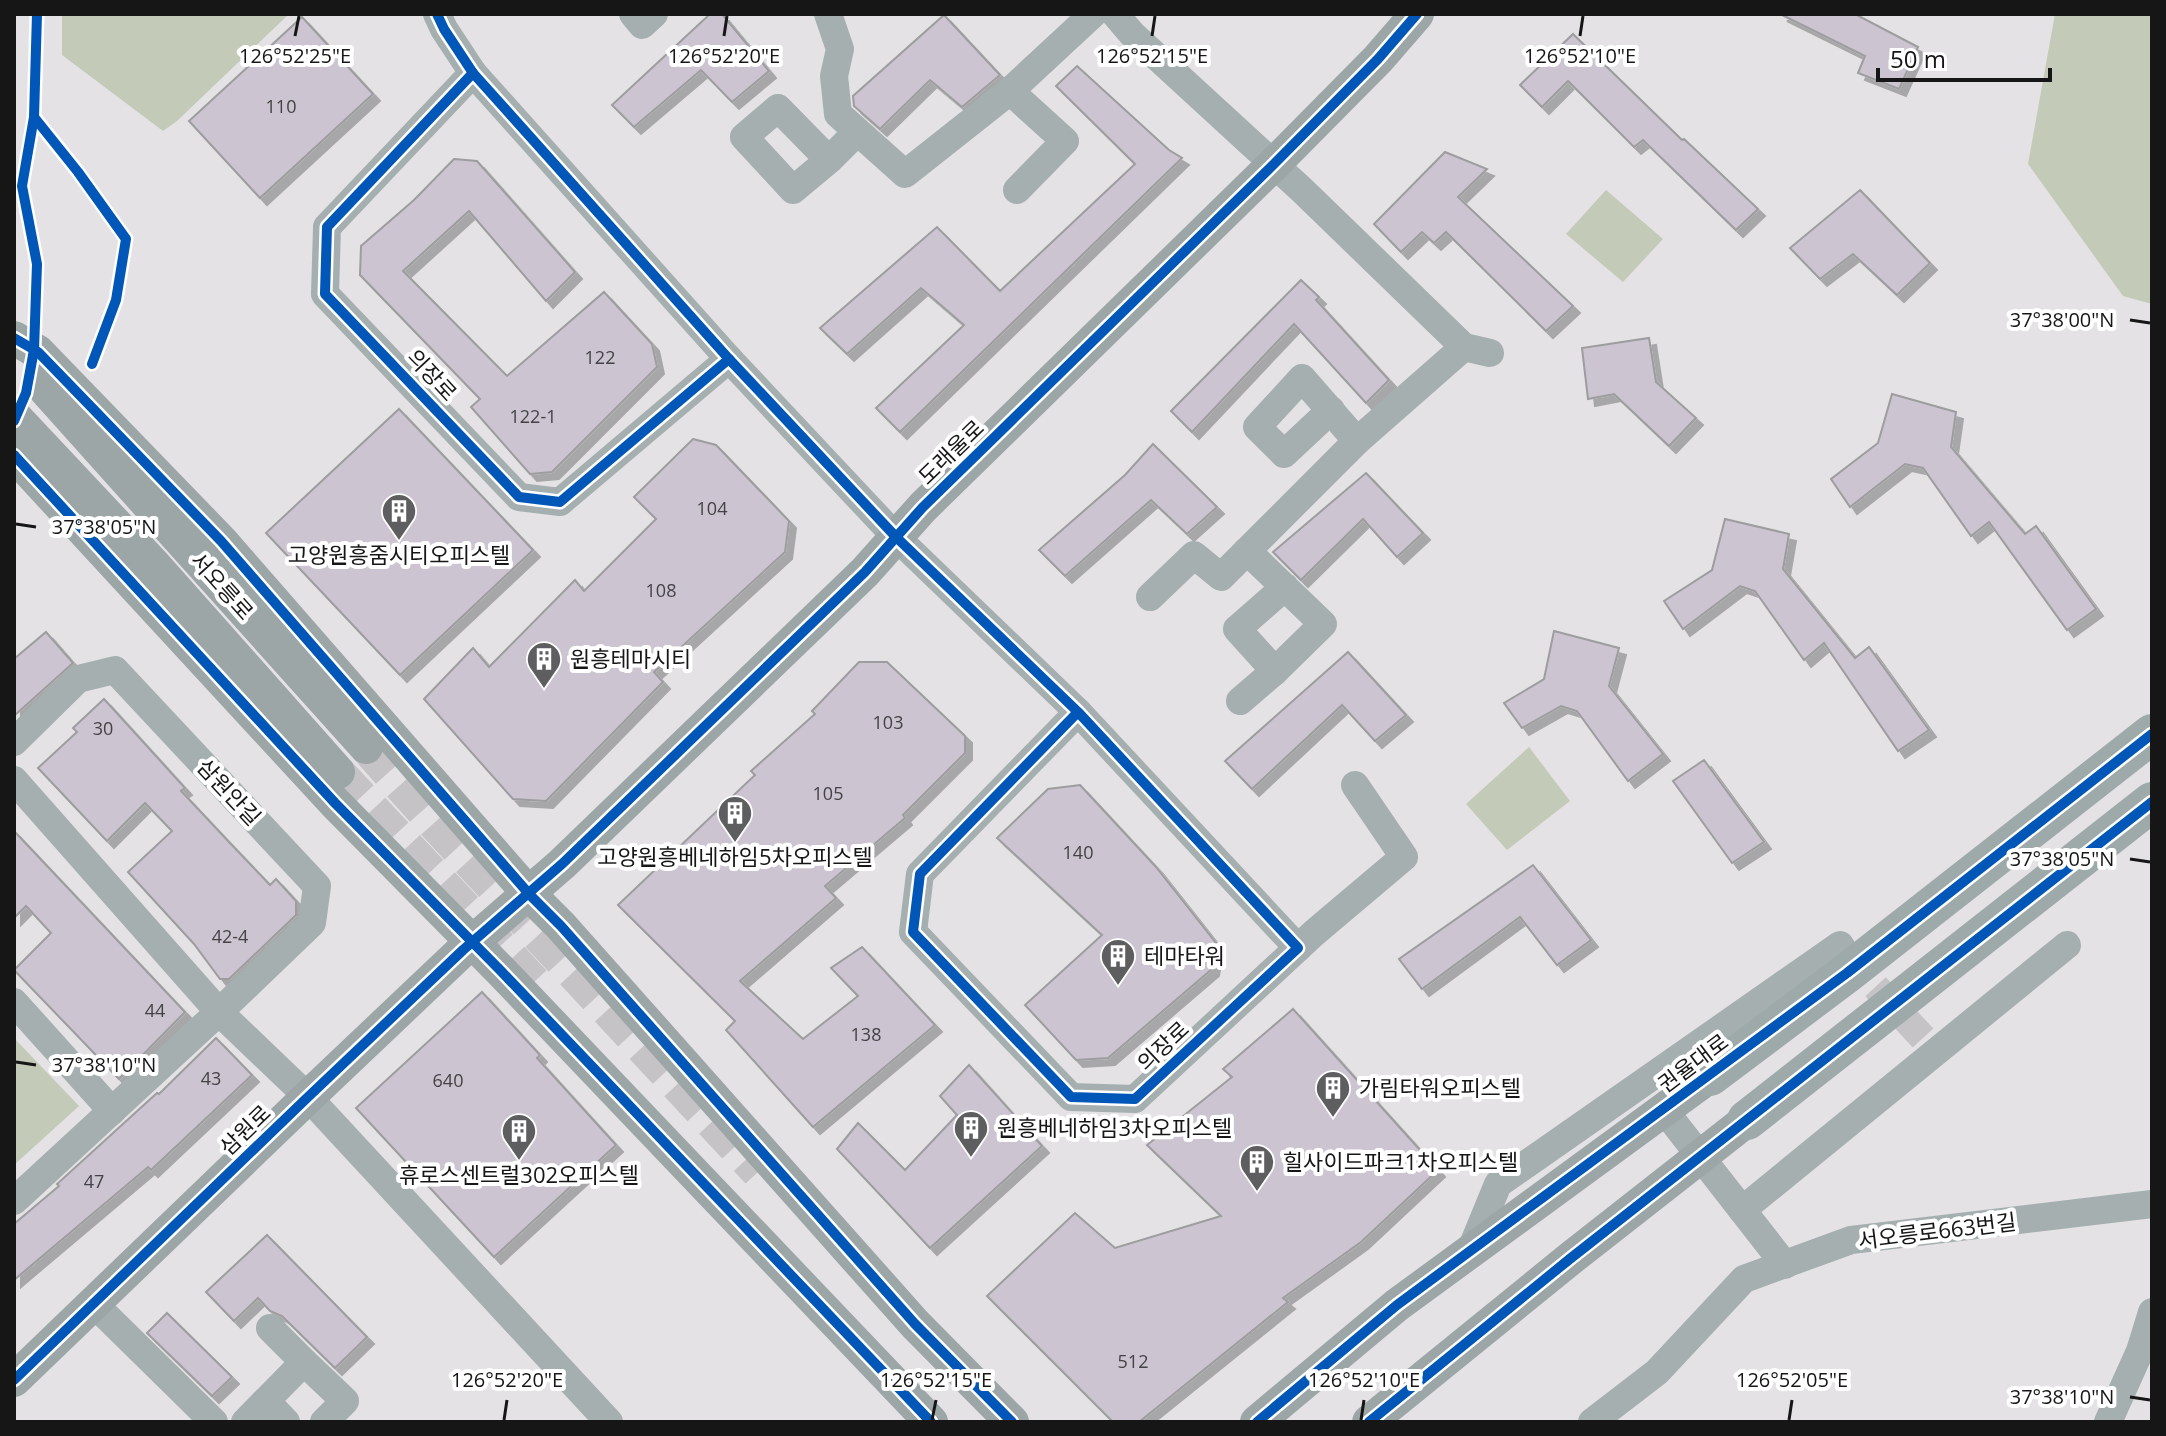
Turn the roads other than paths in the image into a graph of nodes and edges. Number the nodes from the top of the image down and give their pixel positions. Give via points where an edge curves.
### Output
1 (437, 14) edge
2 (633, 14) edge
3 (654, 14) edge
4 (828, 14) edge
5 (1093, 14) edge
6 (1115, 14) edge
7 (1417, 14) edge
8 (473, 73) junction
9 (1010, 91) junction
10 (856, 133) junction
11 (829, 160) dead end
12 (1274, 164) junction
13 (1017, 190) dead end
14 (14, 338) edge
15 (14, 354) edge
16 (729, 359) junction
17 (1331, 410) dead end
18 (14, 416) edge
19 (1357, 441) junction
20 (14, 455) edge
21 (896, 537) junction
22 (1247, 551) junction
23 (1285, 587) junction
24 (1150, 597) dead end
25 (1275, 671) junction
26 (1240, 701) dead end
27 (1078, 712) junction
28 (2152, 734) edge
29 (14, 742) edge
30 (366, 747) tunnel mouth
31 (338, 772) tunnel mouth
32 (14, 780) edge
33 (1355, 785) dead end
34 (2152, 802) edge
35 (519, 904) junction
36 (472, 944) junction
37 (2067, 945) dead end
38 (1298, 948) junction
39 (1847, 956) dead end
40 (14, 1002) edge
41 (219, 1012) junction
42 (1710, 1076) joint
43 (308, 1097) junction
44 (1664, 1110) junction
45 (112, 1111) junction
46 (1747, 1120) joint
47 (1701, 1157) junction
48 (14, 1201) edge
49 (2152, 1204) edge
50 (1742, 1210) junction
51 (1470, 1252) junction
52 (1785, 1265) junction
53 (94, 1304) junction
54 (2152, 1312) edge
55 (270, 1328) dead end
56 (304, 1362) junction
57 (14, 1380) edge
58 (266, 1401) junction
59 (214, 1422) edge
60 (245, 1422) edge
61 (286, 1422) edge
62 (324, 1422) edge
63 (609, 1422) edge
64 (931, 1422) edge
65 (1012, 1422) edge
66 (1257, 1422) edge
67 (1369, 1422) edge
68 (1592, 1422) edge
69 (2108, 1422) edge

1 - 8 street
2 - 3 street via 642,25
4 - 10 street via 840,49 834,76 838,114
5 - 9 street
6 - 12 street
7 - 12 main road, 도래울로
8 - 16 street
8 - 16 street, 의장로 via 327,227 325,294 519,497 560,502
9 - 10 street via 905,174
9 - 13 street via 1065,141
10 - 11 street
12 - 19 street via 1477,350
12 - 21 main road, 도래울로
14 - 35 main road via 38,352 221,541
15 - 30 main road, 서오릉로
16 - 21 street
17 - 19 street
18 - 31 main road, 서오릉로
19 - 22 street
20 - 36 main road
21 - 27 street
21 - 35 main road, 도래울로
22 - 23 street
22 - 24 street via 1221,577 1194,555
23 - 25 street via 1323,624
23 - 25 street via 1237,629
25 - 26 street
27 - 38 street
27 - 38 street, 의장로 via 920,874 913,932 1071,1097 1135,1099
28 - 42 highway, 권율대로
29 - 41 street, 삼원안길 via 78,679 115,670 317,886 312,923
32 - 41 street
33 - 38 street via 1404,857
34 - 46 highway
35 - 36 main road, 삼원로
35 - 65 main road via 561,926 915,1324
36 - 43 main road, 삼원로
36 - 64 main road
37 - 50 street via 1929,1045
39 - 51 street via 1840,945 1498,1184
40 - 45 street
41 - 43 street
41 - 45 street, 삼원안길
42 - 44 main road, 권율대로
43 - 53 main road, 삼원로
43 - 63 street
44 - 47 street
44 - 51 main road, 권율대로
45 - 48 street, 삼원안길
46 - 47 main road
47 - 50 street
47 - 67 main road
49 - 52 street, 서오릉로663번길 via 1851,1240
50 - 52 street
51 - 66 main road, 권율대로 via 1397,1305
52 - 68 street, 서오릉로663번길 via 1744,1279 1657,1372
53 - 57 main road, 삼원로
53 - 59 street
54 - 69 street
55 - 56 street
56 - 58 street
56 - 62 street via 345,1401
58 - 60 street
58 - 61 street

